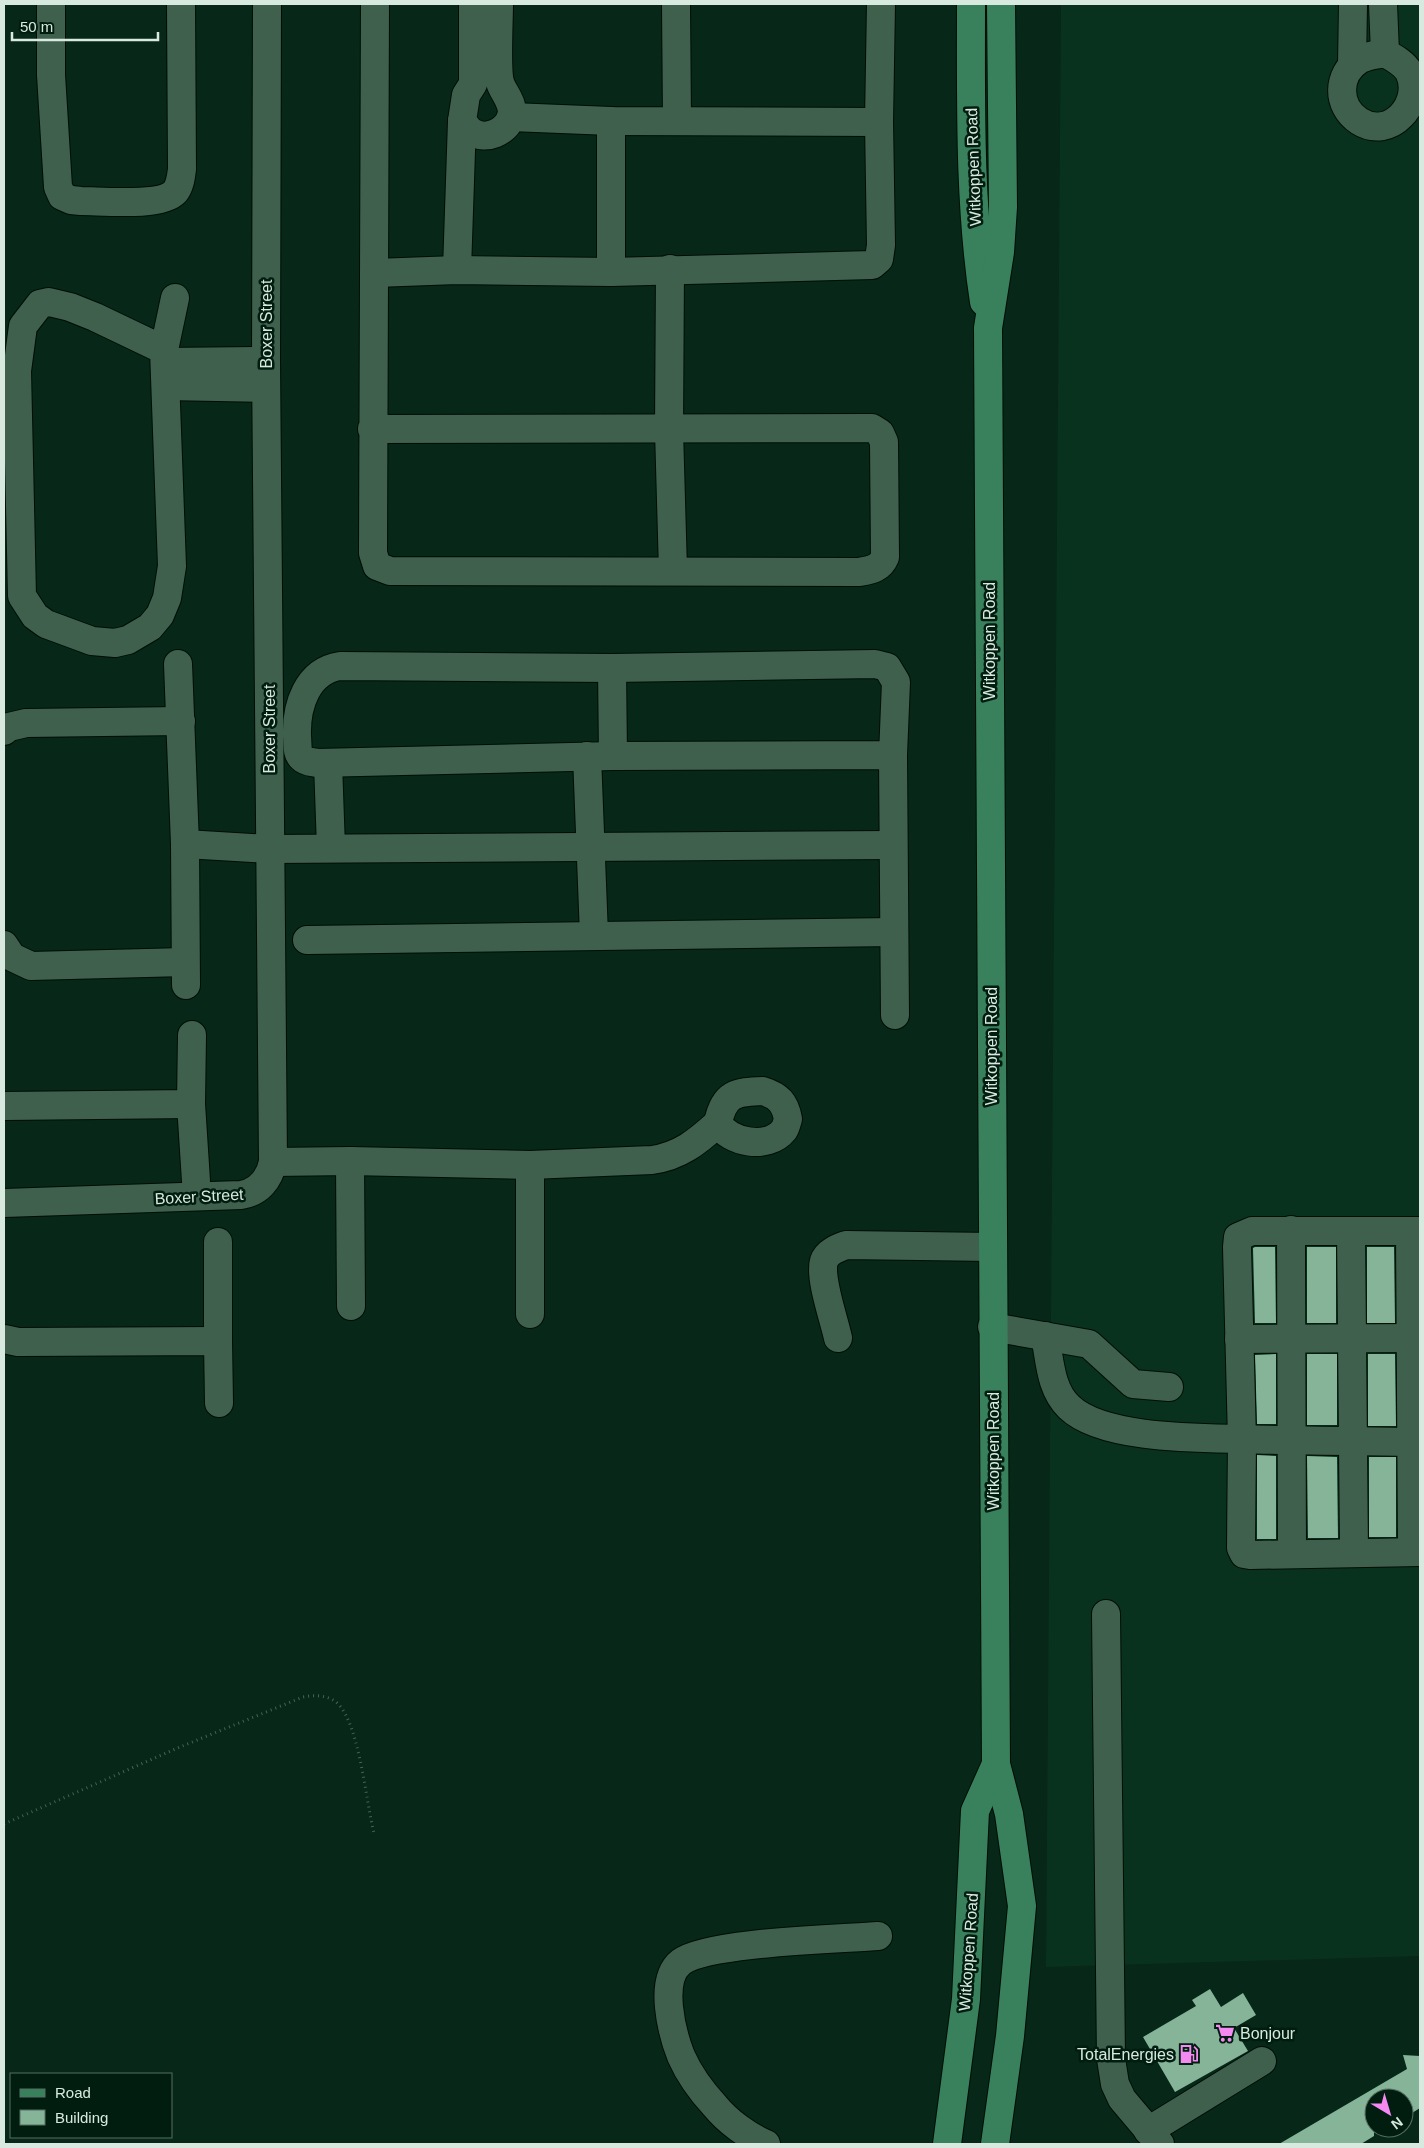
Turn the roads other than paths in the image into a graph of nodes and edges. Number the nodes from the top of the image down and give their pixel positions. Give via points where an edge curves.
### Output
1 (51, 4) edge
2 (181, 4) edge
3 (375, 4) edge
4 (473, 4) edge
5 (499, 4) edge
6 (676, 4) edge
7 (881, 4) edge
8 (971, 4) edge
9 (1000, 4) edge
10 (1353, 4) edge
11 (1383, 4) edge
12 (267, 5) edge
13 (1385, 53) junction
14 (1352, 66) junction
15 (1417, 82) edge
16 (1413, 112) edge
17 (511, 117) junction
18 (462, 121) junction
19 (611, 121) junction
20 (677, 121) junction
21 (879, 122) junction
22 (670, 269) junction
23 (457, 270) junction
24 (611, 272) junction
25 (375, 274) junction
26 (175, 298) dead end
27 (988, 328) junction
28 (266, 361) junction
29 (165, 366) junction
30 (266, 388) junction
31 (372, 429) junction
32 (669, 430) junction
33 (673, 571) junction
34 (178, 664) dead end
35 (612, 668) junction
36 (181, 721) junction
37 (4, 731) edge
38 (893, 755) junction
39 (600, 756) junction
40 (328, 763) junction
41 (184, 844) junction
42 (893, 845) junction
43 (590, 847) junction
44 (331, 848) junction
45 (270, 849) junction
46 (894, 932) junction
47 (594, 935) junction
48 (307, 940) dead end
49 (4, 945) edge
50 (895, 1016) dead end
51 (192, 1035) dead end
52 (191, 1104) junction
53 (4, 1106) edge
54 (718, 1123) dead end
55 (350, 1161) junction
56 (274, 1162) junction
57 (530, 1165) junction
58 (196, 1182) dead end
59 (4, 1203) edge
60 (1291, 1230) junction
61 (1351, 1231) junction
62 (1415, 1231) edge
63 (218, 1242) dead end
64 (992, 1248) junction
65 (351, 1306) dead end
66 (530, 1314) dead end
67 (992, 1326) junction
68 (1045, 1336) junction
69 (838, 1338) dead end
70 (1292, 1338) junction
71 (1351, 1338) junction
72 (1416, 1338) edge
73 (4, 1339) edge
74 (1239, 1339) junction
75 (218, 1341) junction
76 (1169, 1387) dead end
77 (219, 1403) dead end
78 (1242, 1439) junction
79 (1292, 1442) junction
80 (1352, 1442) junction
81 (1416, 1442) edge
82 (1354, 1552) junction
83 (1416, 1552) edge
84 (1292, 1554) junction
85 (1106, 1614) dead end
86 (996, 1764) junction
87 (878, 1936) dead end
88 (1262, 2061) dead end
89 (996, 2133) edge
90 (1154, 2138) edge
91 (766, 2144) edge
92 (947, 2144) edge
93 (1012, 2144) edge

1 - 2 street via 51,75 58,187 62,196 81,201 156,200 171,195 178,188 182,169
3 - 25 street
4 - 18 street via 473,84 466,95
5 - 17 street via 500,84 512,107
6 - 20 street
7 - 21 street
8 - 27 main road, Witkoppen Road via 976,252
9 - 27 main road, Witkoppen Road via 1003,207 1000,252
10 - 14 street
11 - 13 street
12 - 28 street, Boxer Street
13 - 14 street via 1369,55
13 - 15 street via 1401,62
14 - 16 street via 1342,83 1342,94 1347,108 1359,121 1370,126 1382,126
15 - 16 street
17 - 18 street via 502,130 483,135 473,132
17 - 19 street
18 - 23 street
19 - 20 street
19 - 24 street
20 - 21 street
21 - 22 street via 881,245 877,262 866,267
22 - 24 street
22 - 32 street
23 - 24 street
23 - 25 street
25 - 31 street
26 - 29 street
27 - 64 main road, Witkoppen Road
28 - 29 street
28 - 30 street, Boxer Street
29 - 29 street via 172,566 167,598 160,615 139,636 115,643 92,641 46,624 35,616 22,596 17,371 23,326 40,304 49,302 70,307 96,317
29 - 30 street
30 - 45 street, Boxer Street
31 - 32 street
31 - 33 street via 373,553 380,569
32 - 33 street
32 - 33 street via 868,427 880,433 885,447 885,554 879,566 859,572
34 - 36 street
35 - 38 street via 875,664 887,667 896,682
35 - 39 street
35 - 40 street via 330,668 310,684 301,701 297,728 298,752 302,758 309,762
36 - 37 street via 26,723 9,726
36 - 41 street
38 - 39 street
38 - 42 street
39 - 40 street
39 - 43 street
40 - 44 street
41 - 45 street
41 - 49 street via 186,974 31,966 16,960
42 - 43 street
42 - 46 street
43 - 44 street
43 - 47 street
44 - 45 street
45 - 56 street, Boxer Street
46 - 47 street
46 - 50 street
47 - 48 street
51 - 52 street
52 - 53 street
52 - 58 street
54 - 57 street via 684,1151 668,1158
55 - 56 street
55 - 57 street
55 - 65 street
56 - 59 street, Boxer Street via 267,1179 255,1192 241,1195
57 - 66 street
60 - 61 street
60 - 70 street
60 - 74 street via 1252,1231 1238,1237
61 - 62 street
61 - 71 street
62 - 72 street
63 - 75 street
64 - 67 main road, Witkoppen Road
64 - 69 street via 846,1245 835,1249 825,1259 823,1272
67 - 68 street
67 - 86 main road, Witkoppen Road
68 - 76 street via 1089,1344 1133,1384
68 - 78 street via 1055,1388 1062,1400 1080,1415 1123,1429 1152,1434
70 - 71 street
70 - 74 street
70 - 79 street
71 - 72 street
71 - 80 street
72 - 81 street
73 - 75 street via 18,1342
74 - 78 street
75 - 77 street
78 - 79 street
78 - 84 street via 1241,1548 1244,1554
79 - 80 street
79 - 84 street
80 - 81 street
80 - 82 street
81 - 83 street
82 - 83 street
82 - 84 street
85 - 90 street via 1111,2059 1115,2084 1122,2100
86 - 89 main road, Witkoppen Road via 1009,1814 1022,1906 1017,1972
86 - 92 main road, Witkoppen Road via 975,1811 966,1999
87 - 91 street via 698,1953 679,1963 670,1978 671,2021 682,2056 716,2108 752,2138
88 - 90 street
89 - 93 main road

